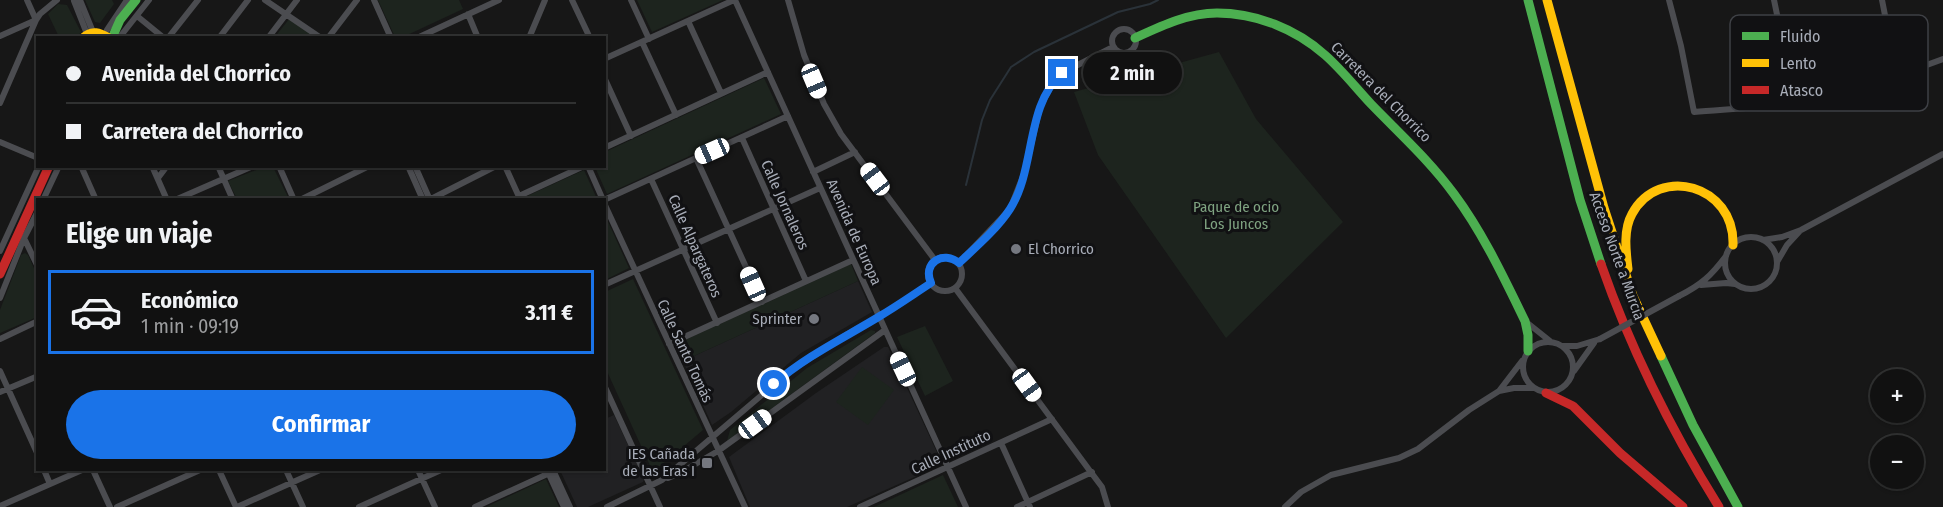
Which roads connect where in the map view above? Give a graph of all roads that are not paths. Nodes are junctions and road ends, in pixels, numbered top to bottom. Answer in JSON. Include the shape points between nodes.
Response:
{"nodes":[{"id":1,"x":27,"y":0,"type":"edge"},
{"id":2,"x":57,"y":0,"type":"edge"},
{"id":3,"x":74,"y":0,"type":"edge"},
{"id":4,"x":127,"y":0,"type":"edge"},
{"id":5,"x":135,"y":0,"type":"edge"},
{"id":6,"x":149,"y":0,"type":"edge"},
{"id":7,"x":198,"y":0,"type":"edge"},
{"id":8,"x":248,"y":0,"type":"edge"},
{"id":9,"x":265,"y":0,"type":"edge"},
{"id":10,"x":297,"y":0,"type":"edge"},
{"id":11,"x":357,"y":0,"type":"edge"},
{"id":12,"x":374,"y":0,"type":"edge"},
{"id":13,"x":499,"y":0,"type":"edge"},
{"id":14,"x":545,"y":0,"type":"edge"},
{"id":15,"x":572,"y":0,"type":"edge"},
{"id":16,"x":631,"y":0,"type":"edge"},
{"id":17,"x":734,"y":0,"type":"edge"},
{"id":18,"x":788,"y":0,"type":"edge"},
{"id":19,"x":1527,"y":0,"type":"edge"},
{"id":20,"x":1547,"y":0,"type":"edge"},
{"id":21,"x":1669,"y":0,"type":"edge"},
{"id":22,"x":1774,"y":0,"type":"edge"},
{"id":23,"x":1882,"y":0,"type":"edge"},
{"id":24,"x":468,"y":14,"type":"junction"},
{"id":25,"x":285,"y":15,"type":"junction"},
{"id":26,"x":1777,"y":15,"type":"edge"},
{"id":27,"x":1885,"y":15,"type":"edge"},
{"id":28,"x":137,"y":16,"type":"junction"},
{"id":29,"x":36,"y":20,"type":"junction"},
{"id":30,"x":688,"y":21,"type":"junction"},
{"id":31,"x":99,"y":34,"type":"edge"},
{"id":32,"x":0,"y":36,"type":"edge"},
{"id":33,"x":121,"y":36,"type":"edge"},
{"id":34,"x":163,"y":36,"type":"edge"},
{"id":35,"x":168,"y":36,"type":"edge"},
{"id":36,"x":221,"y":36,"type":"edge"},
{"id":37,"x":269,"y":36,"type":"edge"},
{"id":38,"x":318,"y":36,"type":"edge"},
{"id":39,"x":330,"y":36,"type":"edge"},
{"id":40,"x":390,"y":36,"type":"edge"},
{"id":41,"x":421,"y":36,"type":"edge"},
{"id":42,"x":477,"y":36,"type":"edge"},
{"id":43,"x":530,"y":36,"type":"edge"},
{"id":44,"x":589,"y":36,"type":"edge"},
{"id":45,"x":1135,"y":38,"type":"junction"},
{"id":46,"x":649,"y":39,"type":"junction"},
{"id":47,"x":642,"y":42,"type":"junction"},
{"id":48,"x":1113,"y":47,"type":"junction"},
{"id":49,"x":606,"y":58,"type":"edge"},
{"id":50,"x":1943,"y":58,"type":"edge"},
{"id":51,"x":1928,"y":64,"type":"edge"},
{"id":52,"x":768,"y":72,"type":"junction"},
{"id":53,"x":606,"y":81,"type":"edge"},
{"id":54,"x":721,"y":93,"type":"junction"},
{"id":55,"x":0,"y":103,"type":"edge"},
{"id":56,"x":1730,"y":109,"type":"edge"},
{"id":57,"x":676,"y":115,"type":"junction"},
{"id":58,"x":788,"y":117,"type":"junction"},
{"id":59,"x":631,"y":136,"type":"junction"},
{"id":60,"x":742,"y":138,"type":"junction"},
{"id":61,"x":0,"y":142,"type":"edge"},
{"id":62,"x":606,"y":147,"type":"edge"},
{"id":63,"x":855,"y":152,"type":"junction"},
{"id":64,"x":1943,"y":153,"type":"edge"},
{"id":65,"x":36,"y":157,"type":"edge"},
{"id":66,"x":696,"y":158,"type":"junction"},
{"id":67,"x":38,"y":168,"type":"edge"},
{"id":68,"x":48,"y":168,"type":"edge"},
{"id":69,"x":58,"y":168,"type":"edge"},
{"id":70,"x":84,"y":168,"type":"edge"},
{"id":71,"x":153,"y":168,"type":"edge"},
{"id":72,"x":166,"y":168,"type":"edge"},
{"id":73,"x":219,"y":168,"type":"edge"},
{"id":74,"x":248,"y":168,"type":"edge"},
{"id":75,"x":280,"y":168,"type":"edge"},
{"id":76,"x":365,"y":168,"type":"edge"},
{"id":77,"x":409,"y":168,"type":"edge"},
{"id":78,"x":416,"y":168,"type":"edge"},
{"id":79,"x":492,"y":168,"type":"edge"},
{"id":80,"x":506,"y":168,"type":"edge"},
{"id":81,"x":582,"y":168,"type":"edge"},
{"id":82,"x":587,"y":168,"type":"edge"},
{"id":83,"x":813,"y":172,"type":"junction"},
{"id":84,"x":158,"y":178,"type":"junction"},
{"id":85,"x":651,"y":178,"type":"junction"},
{"id":86,"x":223,"y":179,"type":"junction"},
{"id":87,"x":820,"y":188,"type":"junction"},
{"id":88,"x":44,"y":198,"type":"edge"},
{"id":89,"x":95,"y":198,"type":"edge"},
{"id":90,"x":166,"y":198,"type":"edge"},
{"id":91,"x":180,"y":198,"type":"edge"},
{"id":92,"x":232,"y":198,"type":"edge"},
{"id":93,"x":293,"y":198,"type":"edge"},
{"id":94,"x":304,"y":198,"type":"edge"},
{"id":95,"x":422,"y":198,"type":"edge"},
{"id":96,"x":430,"y":198,"type":"edge"},
{"id":97,"x":432,"y":198,"type":"edge"},
{"id":98,"x":520,"y":198,"type":"edge"},
{"id":99,"x":602,"y":198,"type":"edge"},
{"id":100,"x":606,"y":200,"type":"edge"},
{"id":101,"x":606,"y":206,"type":"edge"},
{"id":102,"x":773,"y":208,"type":"junction"},
{"id":103,"x":36,"y":215,"type":"edge"},
{"id":104,"x":729,"y":229,"type":"junction"},
{"id":105,"x":1801,"y":230,"type":"junction"},
{"id":106,"x":24,"y":238,"type":"junction"},
{"id":107,"x":1763,"y":240,"type":"junction"},
{"id":108,"x":1733,"y":245,"type":"junction"},
{"id":109,"x":683,"y":249,"type":"junction"},
{"id":110,"x":0,"y":251,"type":"edge"},
{"id":111,"x":1726,"y":256,"type":"junction"},
{"id":112,"x":853,"y":260,"type":"junction"},
{"id":113,"x":935,"y":260,"type":"junction"},
{"id":114,"x":1777,"y":262,"type":"junction"},
{"id":115,"x":959,"y":263,"type":"junction"},
{"id":116,"x":36,"y":265,"type":"edge"},
{"id":117,"x":635,"y":271,"type":"junction"},
{"id":118,"x":0,"y":274,"type":"edge"},
{"id":119,"x":806,"y":281,"type":"junction"},
{"id":120,"x":931,"y":283,"type":"junction"},
{"id":121,"x":606,"y":284,"type":"edge"},
{"id":122,"x":1700,"y":285,"type":"junction"},
{"id":123,"x":1737,"y":285,"type":"junction"},
{"id":124,"x":955,"y":288,"type":"junction"},
{"id":125,"x":1633,"y":296,"type":"junction"},
{"id":126,"x":0,"y":298,"type":"edge"},
{"id":127,"x":762,"y":302,"type":"junction"},
{"id":128,"x":879,"y":317,"type":"junction"},
{"id":129,"x":1525,"y":321,"type":"junction"},
{"id":130,"x":36,"y":322,"type":"edge"},
{"id":131,"x":717,"y":322,"type":"junction"},
{"id":132,"x":885,"y":330,"type":"junction"},
{"id":133,"x":0,"y":337,"type":"edge"},
{"id":134,"x":1598,"y":341,"type":"junction"},
{"id":135,"x":1550,"y":342,"type":"junction"},
{"id":136,"x":669,"y":345,"type":"junction"},
{"id":137,"x":1562,"y":345,"type":"junction"},
{"id":138,"x":1526,"y":355,"type":"junction"},
{"id":139,"x":0,"y":372,"type":"edge"},
{"id":140,"x":1572,"y":374,"type":"junction"},
{"id":141,"x":36,"y":377,"type":"edge"},
{"id":142,"x":1533,"y":388,"type":"junction"},
{"id":143,"x":8,"y":389,"type":"junction"},
{"id":144,"x":606,"y":390,"type":"edge"},
{"id":145,"x":1499,"y":392,"type":"junction"},
{"id":146,"x":0,"y":393,"type":"edge"},
{"id":147,"x":1546,"y":393,"type":"junction"},
{"id":148,"x":1052,"y":419,"type":"junction"},
{"id":149,"x":36,"y":432,"type":"edge"},
{"id":150,"x":29,"y":435,"type":"junction"},
{"id":151,"x":711,"y":438,"type":"junction"},
{"id":152,"x":1001,"y":443,"type":"junction"},
{"id":153,"x":36,"y":451,"type":"edge"},
{"id":154,"x":718,"y":451,"type":"junction"},
{"id":155,"x":948,"y":467,"type":"junction"},
{"id":156,"x":44,"y":471,"type":"edge"},
{"id":157,"x":80,"y":471,"type":"edge"},
{"id":158,"x":93,"y":471,"type":"edge"},
{"id":159,"x":198,"y":471,"type":"edge"},
{"id":160,"x":219,"y":471,"type":"edge"},
{"id":161,"x":286,"y":471,"type":"edge"},
{"id":162,"x":318,"y":471,"type":"edge"},
{"id":163,"x":418,"y":471,"type":"edge"},
{"id":164,"x":439,"y":471,"type":"edge"},
{"id":165,"x":551,"y":471,"type":"edge"},
{"id":166,"x":1092,"y":472,"type":"junction"},
{"id":167,"x":422,"y":478,"type":"junction"},
{"id":168,"x":662,"y":480,"type":"junction"},
{"id":169,"x":292,"y":482,"type":"junction"},
{"id":170,"x":50,"y":484,"type":"junction"},
{"id":171,"x":650,"y":486,"type":"junction"},
{"id":172,"x":1029,"y":505,"type":"edge"},
{"id":173,"x":0,"y":506,"type":"edge"},
{"id":174,"x":110,"y":507,"type":"edge"},
{"id":175,"x":117,"y":507,"type":"edge"},
{"id":176,"x":236,"y":507,"type":"edge"},
{"id":177,"x":303,"y":507,"type":"edge"},
{"id":178,"x":359,"y":507,"type":"edge"},
{"id":179,"x":435,"y":507,"type":"edge"},
{"id":180,"x":474,"y":507,"type":"edge"},
{"id":181,"x":564,"y":507,"type":"edge"},
{"id":182,"x":570,"y":507,"type":"edge"},
{"id":183,"x":607,"y":507,"type":"edge"},
{"id":184,"x":660,"y":507,"type":"edge"},
{"id":185,"x":745,"y":507,"type":"edge"},
{"id":186,"x":861,"y":507,"type":"edge"},
{"id":187,"x":966,"y":507,"type":"edge"},
{"id":188,"x":1017,"y":507,"type":"edge"},
{"id":189,"x":1108,"y":507,"type":"edge"},
{"id":190,"x":1285,"y":507,"type":"edge"},
{"id":191,"x":1683,"y":507,"type":"edge"},
{"id":192,"x":1719,"y":507,"type":"edge"},
{"id":193,"x":1738,"y":507,"type":"edge"}],
"edges":[{"from":1,"to":29,"type":"street"},
{"from":2,"to":29,"type":"street"},
{"from":3,"to":31,"type":"street"},
{"from":4,"to":31,"type":"street"},
{"from":5,"to":31,"type":"main road","via":[[120,20]]},
{"from":6,"to":28,"type":"street"},
{"from":7,"to":35,"type":"street"},
{"from":8,"to":36,"type":"street"},
{"from":9,"to":25,"type":"street"},
{"from":10,"to":25,"type":"street"},
{"from":11,"to":39,"type":"street"},
{"from":12,"to":40,"type":"street"},
{"from":13,"to":24,"type":"street"},
{"from":14,"to":43,"type":"street"},
{"from":15,"to":44,"type":"street"},
{"from":16,"to":46,"type":"street"},
{"from":17,"to":30,"type":"street"},
{"from":17,"to":52,"type":"street","name":"Avenida de Europa"},
{"from":18,"to":63,"type":"street","via":[[824,104]]},
{"from":19,"to":192,"type":"main road","name":"Acceso Norte a Murcia","via":[[1593,244],[1611,292],[1665,411]]},
{"from":20,"to":125,"type":"main road","name":"Acceso Norte a Murcia","via":[[1604,208]]},
{"from":21,"to":56,"type":"street","via":[[1694,112]]},
{"from":22,"to":26,"type":"street"},
{"from":23,"to":27,"type":"street"},
{"from":24,"to":41,"type":"street"},
{"from":24,"to":42,"type":"street"},
{"from":25,"to":37,"type":"street"},
{"from":25,"to":38,"type":"street"},
{"from":28,"to":33,"type":"street"},
{"from":28,"to":34,"type":"street"},
{"from":29,"to":32,"type":"street"},
{"from":29,"to":55,"type":"street"},
{"from":30,"to":46,"type":"street"},
{"from":30,"to":54,"type":"street"},
{"from":45,"to":48,"type":"street","via":[[1134,47],[1128,52],[1118,52]]},
{"from":45,"to":48,"type":"street","via":[[1129,31],[1120,30],[1113,37]]},
{"from":45,"to":129,"type":"main road","name":"Carretera del Chorrico","via":[[1180,19],[1215,13],[1261,20],[1308,42],[1451,189]]},
{"from":46,"to":47,"type":"street"},
{"from":47,"to":49,"type":"street"},
{"from":47,"to":57,"type":"street"},
{"from":48,"to":115,"type":"street","via":[[1054,81],[1040,107],[1025,171],[1010,209]]},
{"from":50,"to":51,"type":"street"},
{"from":52,"to":54,"type":"street"},
{"from":52,"to":58,"type":"street","name":"Avenida de Europa"},
{"from":53,"to":59,"type":"street"},
{"from":54,"to":57,"type":"street"},
{"from":57,"to":59,"type":"street"},
{"from":58,"to":60,"type":"street"},
{"from":58,"to":83,"type":"street","name":"Avenida de Europa"},
{"from":59,"to":62,"type":"street"},
{"from":60,"to":66,"type":"street"},
{"from":60,"to":102,"type":"street","name":"Calle Jornaleros"},
{"from":61,"to":65,"type":"street"},
{"from":63,"to":83,"type":"street"},
{"from":63,"to":113,"type":"street"},
{"from":64,"to":105,"type":"street"},
{"from":66,"to":85,"type":"street"},
{"from":66,"to":104,"type":"street"},
{"from":67,"to":110,"type":"street"},
{"from":68,"to":118,"type":"main road"},
{"from":69,"to":88,"type":"street"},
{"from":70,"to":89,"type":"street"},
{"from":71,"to":84,"type":"street"},
{"from":72,"to":84,"type":"street"},
{"from":73,"to":86,"type":"street"},
{"from":74,"to":86,"type":"street"},
{"from":75,"to":93,"type":"street"},
{"from":76,"to":94,"type":"street"},
{"from":77,"to":95,"type":"street"},
{"from":78,"to":96,"type":"street"},
{"from":79,"to":97,"type":"street"},
{"from":80,"to":98,"type":"street"},
{"from":81,"to":98,"type":"street"},
{"from":82,"to":99,"type":"street","name":"Calle Santo Tomás"},
{"from":83,"to":87,"type":"street","name":"Avenida de Europa"},
{"from":84,"to":90,"type":"street"},
{"from":85,"to":100,"type":"street"},
{"from":85,"to":109,"type":"street","name":"Calle Alpargateros"},
{"from":86,"to":91,"type":"street"},
{"from":86,"to":92,"type":"street"},
{"from":87,"to":102,"type":"street"},
{"from":87,"to":112,"type":"street","name":"Avenida de Europa"},
{"from":101,"to":117,"type":"street","name":"Calle Santo Tomás"},
{"from":102,"to":104,"type":"street"},
{"from":102,"to":119,"type":"street","name":"Calle Jornaleros"},
{"from":103,"to":106,"type":"street"},
{"from":104,"to":109,"type":"street"},
{"from":104,"to":127,"type":"street"},
{"from":105,"to":107,"type":"street"},
{"from":105,"to":114,"type":"street"},
{"from":106,"to":116,"type":"street"},
{"from":106,"to":126,"type":"street"},
{"from":107,"to":108,"type":"street","via":[[1747,238]]},
{"from":107,"to":114,"type":"street","via":[[1773,249]]},
{"from":108,"to":111,"type":"street"},
{"from":108,"to":125,"type":"main road","via":[[1732,226],[1716,200],[1689,186],[1657,190],[1635,209],[1627,230]]},
{"from":109,"to":117,"type":"street"},
{"from":109,"to":131,"type":"street","name":"Calle Alpargateros"},
{"from":111,"to":122,"type":"street"},
{"from":111,"to":123,"type":"street","via":[[1727,272]]},
{"from":112,"to":119,"type":"street"},
{"from":112,"to":128,"type":"street","name":"Avenida de Europa"},
{"from":113,"to":115,"type":"street","via":[[945,257]]},
{"from":113,"to":120,"type":"street","via":[[929,268]]},
{"from":114,"to":123,"type":"street","via":[[1767,284],[1752,289]]},
{"from":115,"to":124,"type":"street","via":[[963,273]]},
{"from":117,"to":121,"type":"street"},
{"from":117,"to":136,"type":"street","name":"Calle Santo Tomás"},
{"from":119,"to":127,"type":"street"},
{"from":120,"to":124,"type":"street","via":[[945,291]]},
{"from":120,"to":128,"type":"street"},
{"from":122,"to":123,"type":"street"},
{"from":122,"to":134,"type":"street","bridge":true},
{"from":124,"to":148,"type":"street"},
{"from":125,"to":193,"type":"main road","name":"Acceso Norte a Murcia","via":[[1692,425]]},
{"from":127,"to":131,"type":"street"},
{"from":128,"to":132,"type":"street","name":"Avenida de Europa"},
{"from":128,"to":151,"type":"street","via":[[790,371]]},
{"from":129,"to":135,"type":"street","name":"Carretera del Chorrico"},
{"from":129,"to":138,"type":"main road","name":"Carretera del Chorrico"},
{"from":130,"to":133,"type":"street"},
{"from":131,"to":136,"type":"street"},
{"from":132,"to":154,"type":"street"},
{"from":132,"to":155,"type":"street","name":"Avenida de Europa"},
{"from":134,"to":137,"type":"street"},
{"from":134,"to":140,"type":"street"},
{"from":135,"to":137,"type":"street"},
{"from":135,"to":138,"type":"street","via":[[1534,345]]},
{"from":136,"to":151,"type":"street","name":"Calle Santo Tomás"},
{"from":137,"to":140,"type":"street","via":[[1572,358]]},
{"from":138,"to":142,"type":"street","via":[[1523,375]]},
{"from":138,"to":145,"type":"street"},
{"from":139,"to":143,"type":"street"},
{"from":140,"to":147,"type":"street","via":[[1563,388]]},
{"from":141,"to":143,"type":"street"},
{"from":142,"to":145,"type":"street"},
{"from":142,"to":147,"type":"street"},
{"from":143,"to":146,"type":"street"},
{"from":143,"to":150,"type":"street"},
{"from":144,"to":171,"type":"street"},
{"from":145,"to":190,"type":"street","via":[[1418,449],[1399,458],[1331,475],[1301,492]]},
{"from":147,"to":191,"type":"main road","via":[[1573,406]]},
{"from":148,"to":152,"type":"street","name":"Calle Instituto"},
{"from":148,"to":166,"type":"street"},
{"from":149,"to":150,"type":"street"},
{"from":150,"to":153,"type":"street"},
{"from":151,"to":154,"type":"street","name":"Calle Santo Tomás"},
{"from":151,"to":168,"type":"street"},
{"from":152,"to":155,"type":"street","name":"Calle Instituto"},
{"from":152,"to":172,"type":"street"},
{"from":154,"to":168,"type":"street"},
{"from":154,"to":185,"type":"street","name":"Calle Santo Tomás"},
{"from":155,"to":186,"type":"street","name":"Calle Instituto"},
{"from":155,"to":187,"type":"street","name":"Avenida de Europa"},
{"from":156,"to":170,"type":"street"},
{"from":157,"to":170,"type":"street"},
{"from":158,"to":174,"type":"street"},
{"from":159,"to":175,"type":"street"},
{"from":160,"to":176,"type":"street"},
{"from":161,"to":169,"type":"street"},
{"from":162,"to":169,"type":"street"},
{"from":163,"to":167,"type":"street"},
{"from":164,"to":167,"type":"street"},
{"from":165,"to":180,"type":"street"},
{"from":165,"to":181,"type":"street"},
{"from":165,"to":182,"type":"street"},
{"from":166,"to":172,"type":"street"},
{"from":166,"to":189,"type":"street"},
{"from":167,"to":178,"type":"street"},
{"from":167,"to":179,"type":"street"},
{"from":168,"to":171,"type":"street"},
{"from":169,"to":176,"type":"street"},
{"from":169,"to":177,"type":"street"},
{"from":170,"to":173,"type":"street"},
{"from":171,"to":183,"type":"street"},
{"from":171,"to":184,"type":"street"},
{"from":172,"to":188,"type":"street"}]}
